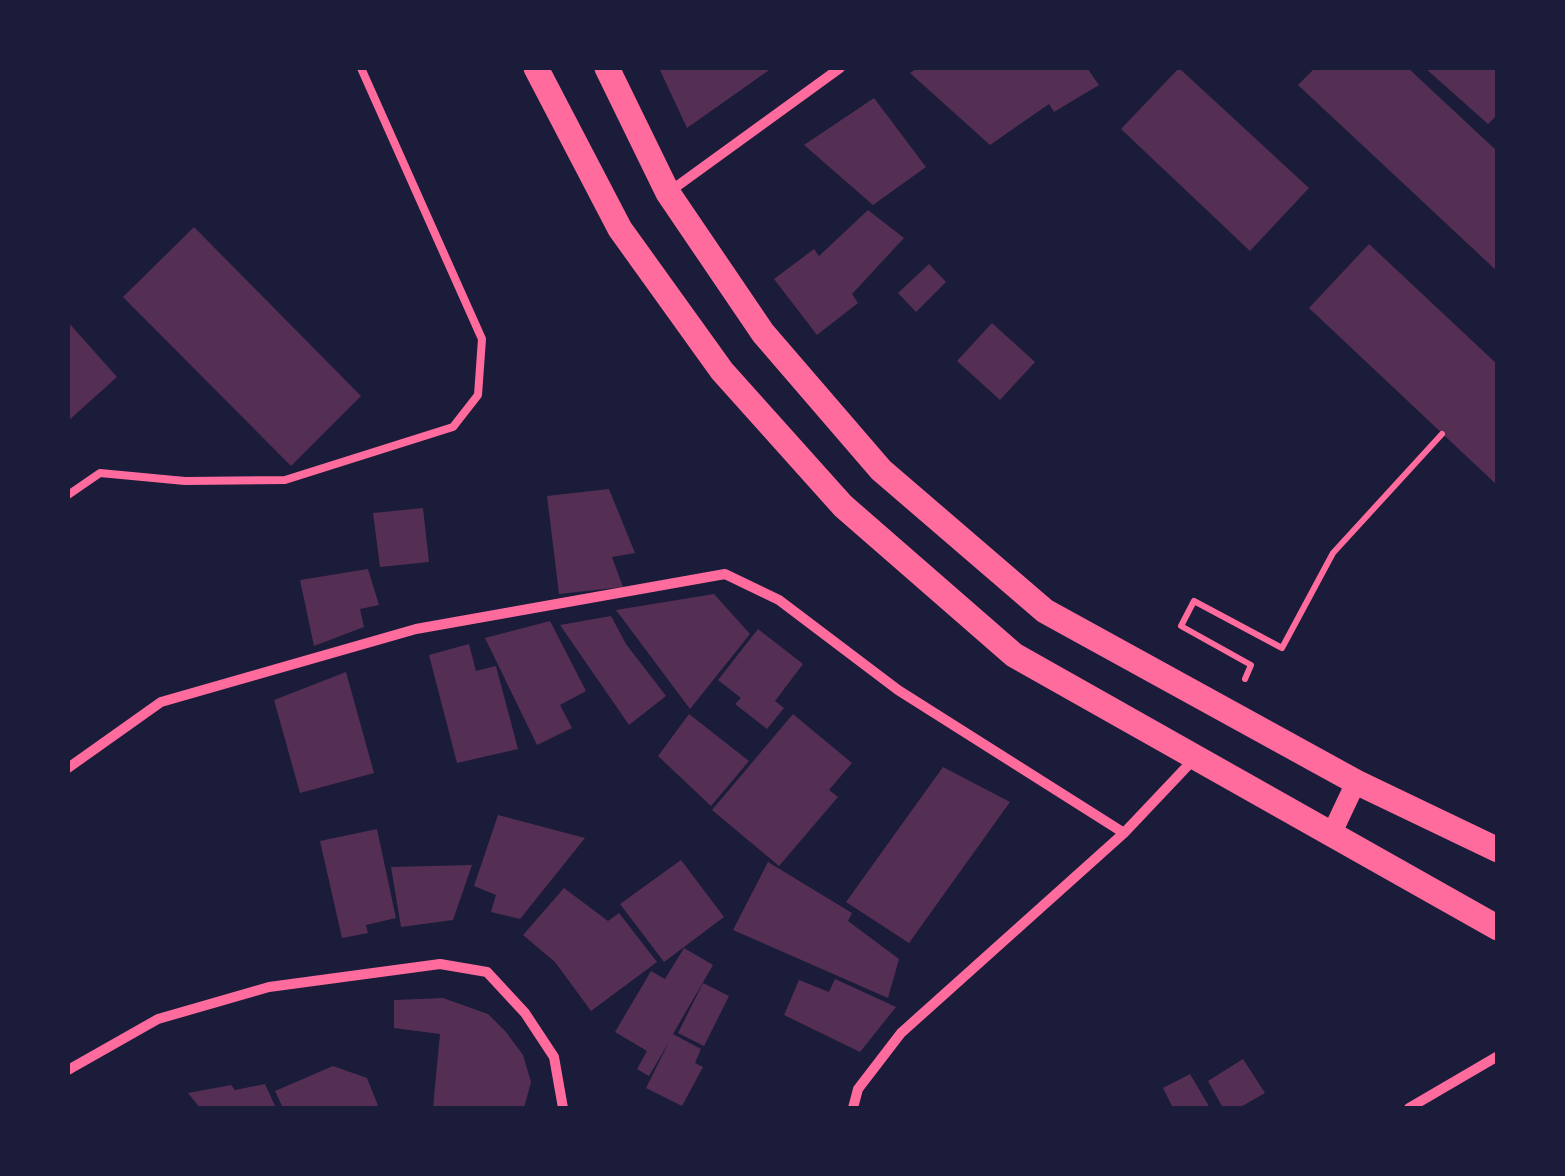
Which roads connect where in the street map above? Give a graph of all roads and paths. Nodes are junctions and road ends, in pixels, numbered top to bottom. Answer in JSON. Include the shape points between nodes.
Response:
{"nodes":[{"id":1,"x":361,"y":68,"type":"edge"},
{"id":2,"x":536,"y":68,"type":"edge"},
{"id":3,"x":608,"y":68,"type":"edge"},
{"id":4,"x":840,"y":68,"type":"edge"},
{"id":5,"x":668,"y":193,"type":"junction"},
{"id":6,"x":1442,"y":434,"type":"dead end"},
{"id":7,"x":68,"y":494,"type":"edge"},
{"id":8,"x":1231,"y":713,"type":"junction"},
{"id":9,"x":1195,"y":758,"type":"junction"},
{"id":10,"x":68,"y":768,"type":"edge"},
{"id":11,"x":1356,"y":782,"type":"junction"},
{"id":12,"x":1124,"y":833,"type":"junction"},
{"id":13,"x":1331,"y":835,"type":"junction"},
{"id":14,"x":1498,"y":850,"type":"edge"},
{"id":15,"x":1498,"y":928,"type":"edge"},
{"id":16,"x":1498,"y":1056,"type":"edge"},
{"id":17,"x":68,"y":1070,"type":"edge"},
{"id":18,"x":563,"y":1108,"type":"edge"},
{"id":19,"x":853,"y":1108,"type":"edge"},
{"id":20,"x":1409,"y":1108,"type":"edge"}],
"edges":[{"from":1,"to":7,"type":"lane","via":[[482,339],[478,395],[453,427],[285,480],[100,473]]},
{"from":2,"to":9,"type":"main road","via":[[620,229],[722,372],[843,506],[1014,655]]},
{"from":3,"to":5,"type":"main road"},
{"from":4,"to":5,"type":"street"},
{"from":5,"to":8,"type":"main road","via":[[763,333],[881,470],[1045,611]]},
{"from":6,"to":8,"type":"path","via":[[1332,553],[1282,648],[1194,601],[1181,626],[1251,665]]},
{"from":8,"to":11,"type":"main road"},
{"from":9,"to":12,"type":"street"},
{"from":9,"to":13,"type":"main road"},
{"from":10,"to":12,"type":"street","via":[[161,702],[416,630],[725,574],[779,600],[898,690]]},
{"from":11,"to":13,"type":"main road"},
{"from":11,"to":14,"type":"main road"},
{"from":12,"to":19,"type":"street","via":[[901,1033],[858,1089]]},
{"from":13,"to":15,"type":"main road"},
{"from":16,"to":20,"type":"street"},
{"from":17,"to":18,"type":"street","via":[[158,1019],[269,986],[440,964],[487,972],[525,1013],[554,1057]]}]}
